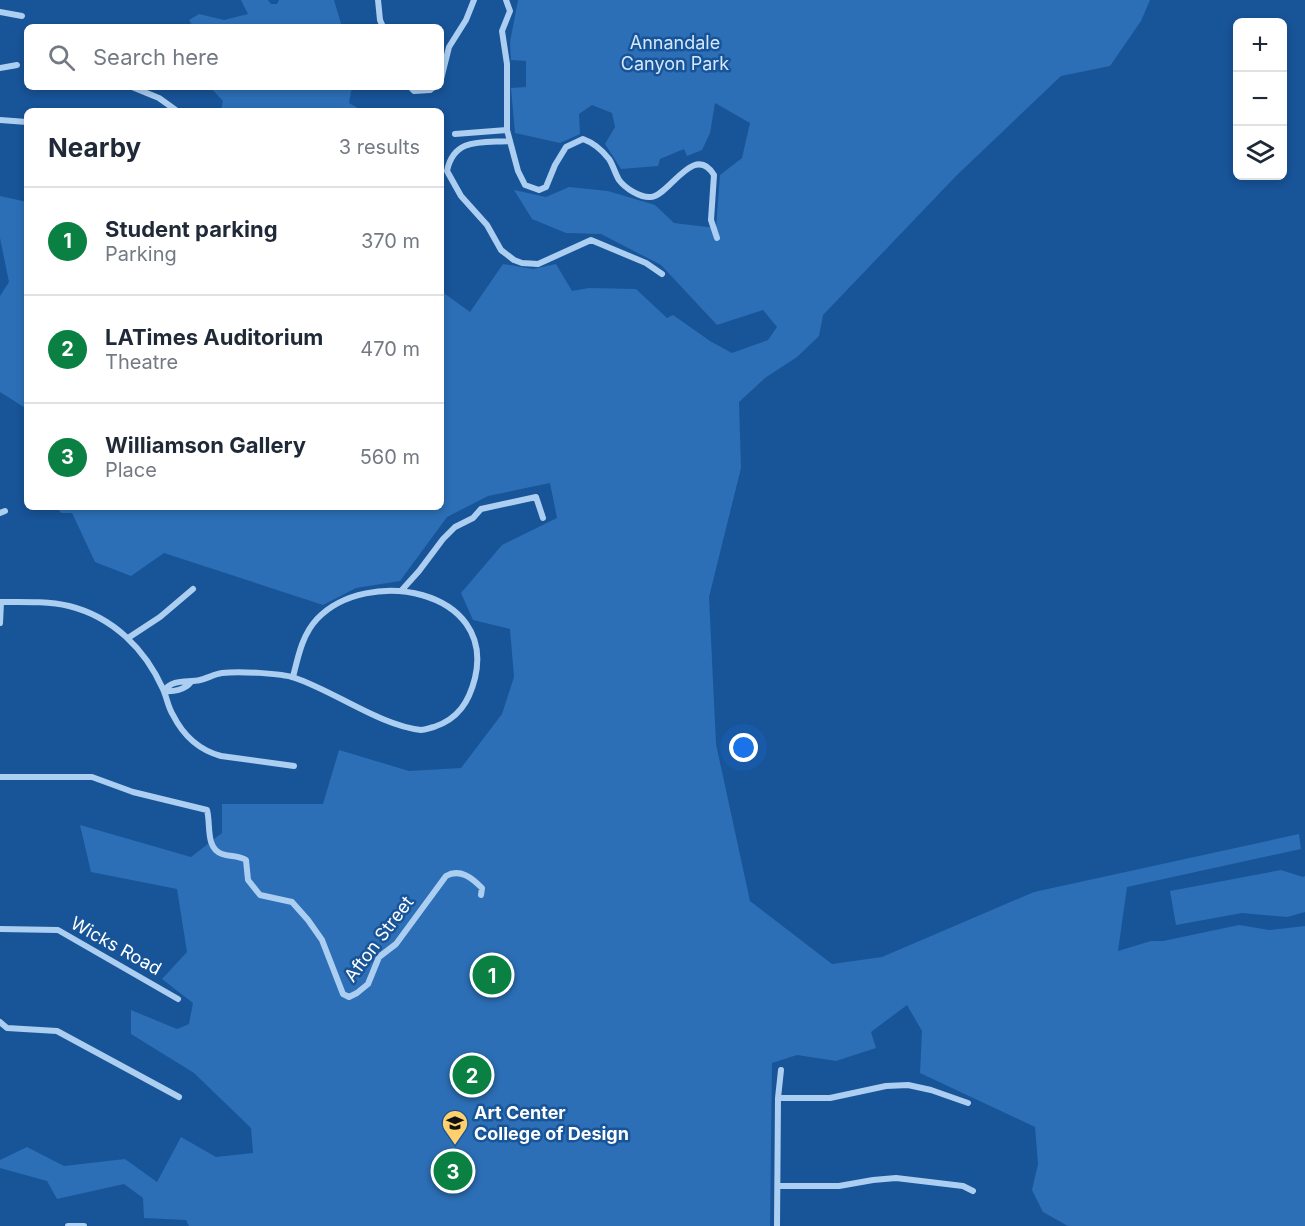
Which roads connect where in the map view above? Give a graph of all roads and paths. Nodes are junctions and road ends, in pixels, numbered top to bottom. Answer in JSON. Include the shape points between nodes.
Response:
{"nodes":[{"id":1,"x":378,"y":0,"type":"edge"},
{"id":2,"x":474,"y":0,"type":"edge"},
{"id":3,"x":506,"y":0,"type":"edge"},
{"id":4,"x":0,"y":12,"type":"edge"},
{"id":5,"x":22,"y":16,"type":"dead end"},
{"id":6,"x":381,"y":24,"type":"edge"},
{"id":7,"x":17,"y":65,"type":"dead end"},
{"id":8,"x":0,"y":68,"type":"edge"},
{"id":9,"x":444,"y":68,"type":"edge"},
{"id":10,"x":139,"y":90,"type":"edge"},
{"id":11,"x":413,"y":90,"type":"edge"},
{"id":12,"x":430,"y":90,"type":"edge"},
{"id":13,"x":173,"y":108,"type":"edge"},
{"id":14,"x":0,"y":120,"type":"edge"},
{"id":15,"x":24,"y":122,"type":"edge"},
{"id":16,"x":507,"y":130,"type":"junction"},
{"id":17,"x":455,"y":134,"type":"dead end"},
{"id":18,"x":510,"y":141,"type":"junction"},
{"id":19,"x":717,"y":238,"type":"dead end"},
{"id":20,"x":662,"y":274,"type":"dead end"},
{"id":21,"x":543,"y":518,"type":"dead end"},
{"id":22,"x":193,"y":590,"type":"dead end"},
{"id":23,"x":401,"y":591,"type":"junction"},
{"id":24,"x":0,"y":602,"type":"edge"},
{"id":25,"x":0,"y":623,"type":"edge"},
{"id":26,"x":128,"y":638,"type":"junction"},
{"id":27,"x":292,"y":677,"type":"junction"},
{"id":28,"x":164,"y":691,"type":"junction"},
{"id":29,"x":294,"y":766,"type":"dead end"},
{"id":30,"x":0,"y":777,"type":"edge"},
{"id":31,"x":481,"y":895,"type":"dead end"},
{"id":32,"x":0,"y":929,"type":"edge"},
{"id":33,"x":178,"y":999,"type":"dead end"},
{"id":34,"x":0,"y":1022,"type":"edge"},
{"id":35,"x":781,"y":1070,"type":"dead end"},
{"id":36,"x":179,"y":1097,"type":"dead end"},
{"id":37,"x":778,"y":1098,"type":"junction"},
{"id":38,"x":968,"y":1103,"type":"dead end"},
{"id":39,"x":779,"y":1186,"type":"junction"},
{"id":40,"x":973,"y":1191,"type":"dead end"},
{"id":41,"x":68,"y":1226,"type":"edge"},
{"id":42,"x":84,"y":1226,"type":"edge"},
{"id":43,"x":777,"y":1226,"type":"edge"}],
"edges":[{"from":1,"to":6,"type":"street"},
{"from":2,"to":9,"type":"street","via":[[449,47]]},
{"from":3,"to":16,"type":"street","via":[[510,11],[502,31],[507,64]]},
{"from":4,"to":5,"type":"street"},
{"from":7,"to":8,"type":"street"},
{"from":10,"to":13,"type":"street"},
{"from":11,"to":12,"type":"street"},
{"from":14,"to":15,"type":"street"},
{"from":16,"to":17,"type":"street"},
{"from":16,"to":18,"type":"street"},
{"from":18,"to":19,"type":"street","via":[[525,185],[539,190],[546,187],[566,147],[584,139],[608,159],[620,182],[645,197],[660,194],[690,167],[704,165],[714,175],[711,220]]},
{"from":18,"to":20,"type":"street","via":[[464,146],[453,153],[447,171],[461,196],[508,257],[538,264],[591,240],[646,263]]},
{"from":21,"to":23,"type":"street","via":[[536,497],[481,509],[443,538]]},
{"from":22,"to":26,"type":"street"},
{"from":23,"to":27,"type":"street","via":[[356,596],[318,618],[301,646]]},
{"from":23,"to":27,"type":"street","via":[[447,604],[465,620],[477,646],[478,662],[469,698],[461,711],[447,722],[424,730],[399,726]]},
{"from":24,"to":25,"type":"street"},
{"from":24,"to":26,"type":"street","via":[[68,606],[109,623]]},
{"from":26,"to":28,"type":"street","via":[[143,654]]},
{"from":27,"to":28,"type":"street","via":[[222,674],[185,680],[168,685]]},
{"from":28,"to":29,"type":"street","via":[[172,714],[202,749],[221,756]]},
{"from":30,"to":31,"type":"street","name":"Afton Street","via":[[92,777],[133,792],[207,810],[211,844],[220,854],[246,860],[248,880],[260,895],[292,902],[322,940],[343,994],[349,997],[368,984],[379,957],[396,944],[446,876],[458,872],[472,878],[482,888]]},
{"from":32,"to":33,"type":"street","name":"Wicks Road","via":[[58,930]]},
{"from":34,"to":36,"type":"street","via":[[8,1028],[57,1031]]},
{"from":35,"to":37,"type":"street"},
{"from":37,"to":38,"type":"street","via":[[830,1098],[908,1085]]},
{"from":37,"to":39,"type":"street"},
{"from":39,"to":40,"type":"street","via":[[839,1186],[896,1178],[963,1186]]},
{"from":39,"to":43,"type":"street"},
{"from":41,"to":42,"type":"street"}]}
